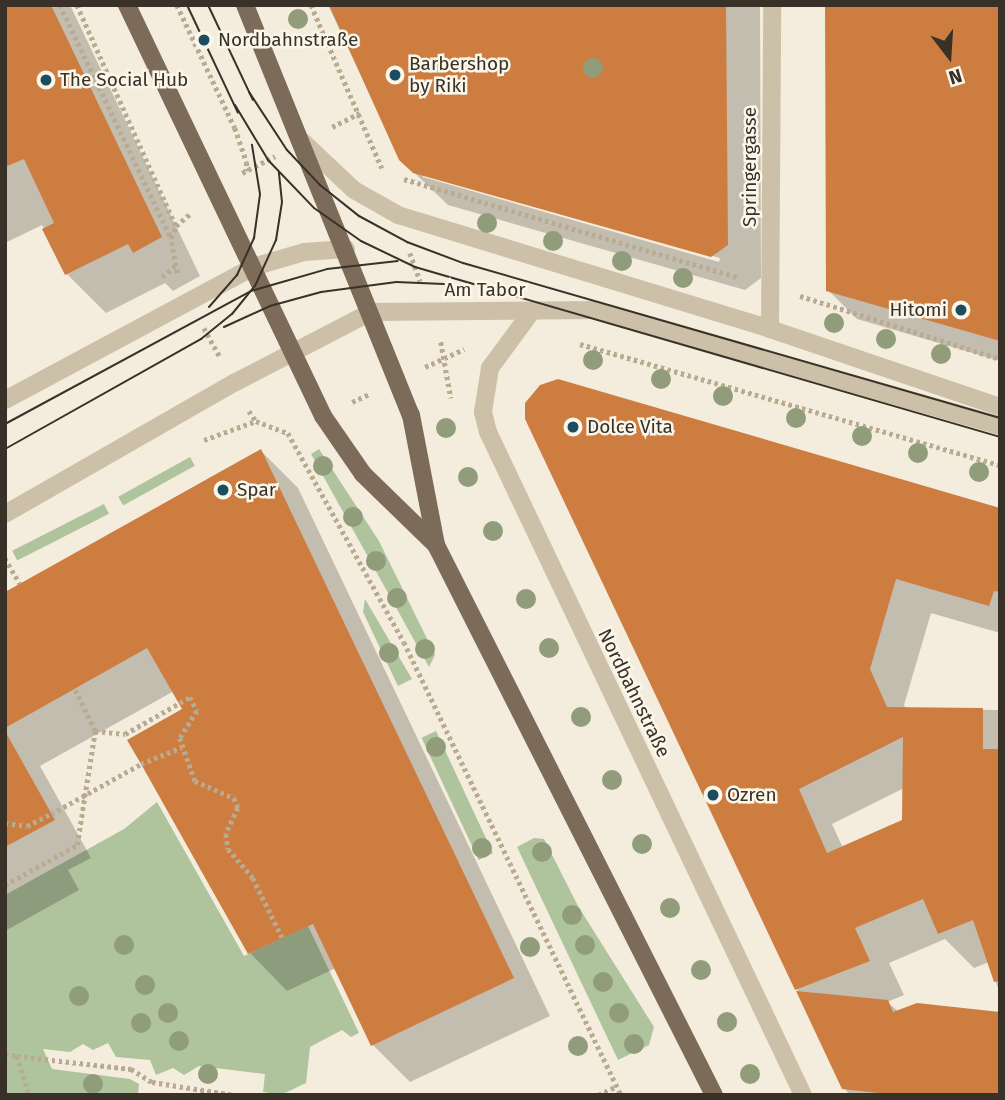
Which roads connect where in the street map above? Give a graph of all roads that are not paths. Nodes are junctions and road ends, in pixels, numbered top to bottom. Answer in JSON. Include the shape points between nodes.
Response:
{"nodes":[{"id":1,"x":127,"y":5,"type":"edge"},
{"id":2,"x":245,"y":5,"type":"edge"},
{"id":3,"x":772,"y":5,"type":"edge"},
{"id":4,"x":303,"y":142,"type":"junction"},
{"id":5,"x":346,"y":249,"type":"junction"},
{"id":6,"x":253,"y":267,"type":"junction"},
{"id":7,"x":532,"y":311,"type":"junction"},
{"id":8,"x":371,"y":312,"type":"junction"},
{"id":9,"x":770,"y":328,"type":"junction"},
{"id":10,"x":291,"y":352,"type":"junction"},
{"id":11,"x":5,"y":400,"type":"edge"},
{"id":12,"x":1000,"y":407,"type":"edge"},
{"id":13,"x":1000,"y":426,"type":"edge"},
{"id":14,"x":5,"y":514,"type":"edge"},
{"id":15,"x":436,"y":545,"type":"junction"},
{"id":16,"x":714,"y":1095,"type":"edge"},
{"id":17,"x":803,"y":1095,"type":"edge"}],
"edges":[{"from":1,"to":6,"type":"main road"},
{"from":2,"to":4,"type":"main road"},
{"from":3,"to":9,"type":"street","name":"Springergasse"},
{"from":4,"to":5,"type":"main road"},
{"from":4,"to":9,"type":"street","name":"Am Tabor","via":[[354,190],[398,215]]},
{"from":5,"to":6,"type":"street","via":[[304,252]]},
{"from":5,"to":8,"type":"main road"},
{"from":6,"to":10,"type":"main road"},
{"from":6,"to":11,"type":"street"},
{"from":7,"to":8,"type":"street","name":"Am Tabor"},
{"from":7,"to":13,"type":"street","name":"Am Tabor","via":[[596,310]]},
{"from":7,"to":17,"type":"street","name":"Nordbahnstraße","via":[[506,341],[484,391],[488,432]]},
{"from":8,"to":10,"type":"street","name":"Am Tabor"},
{"from":8,"to":15,"type":"main road","via":[[411,415]]},
{"from":9,"to":12,"type":"street","name":"Am Tabor"},
{"from":10,"to":14,"type":"street","name":"Am Tabor"},
{"from":10,"to":15,"type":"main road","via":[[323,416],[363,474]]},
{"from":15,"to":16,"type":"main road"}]}
